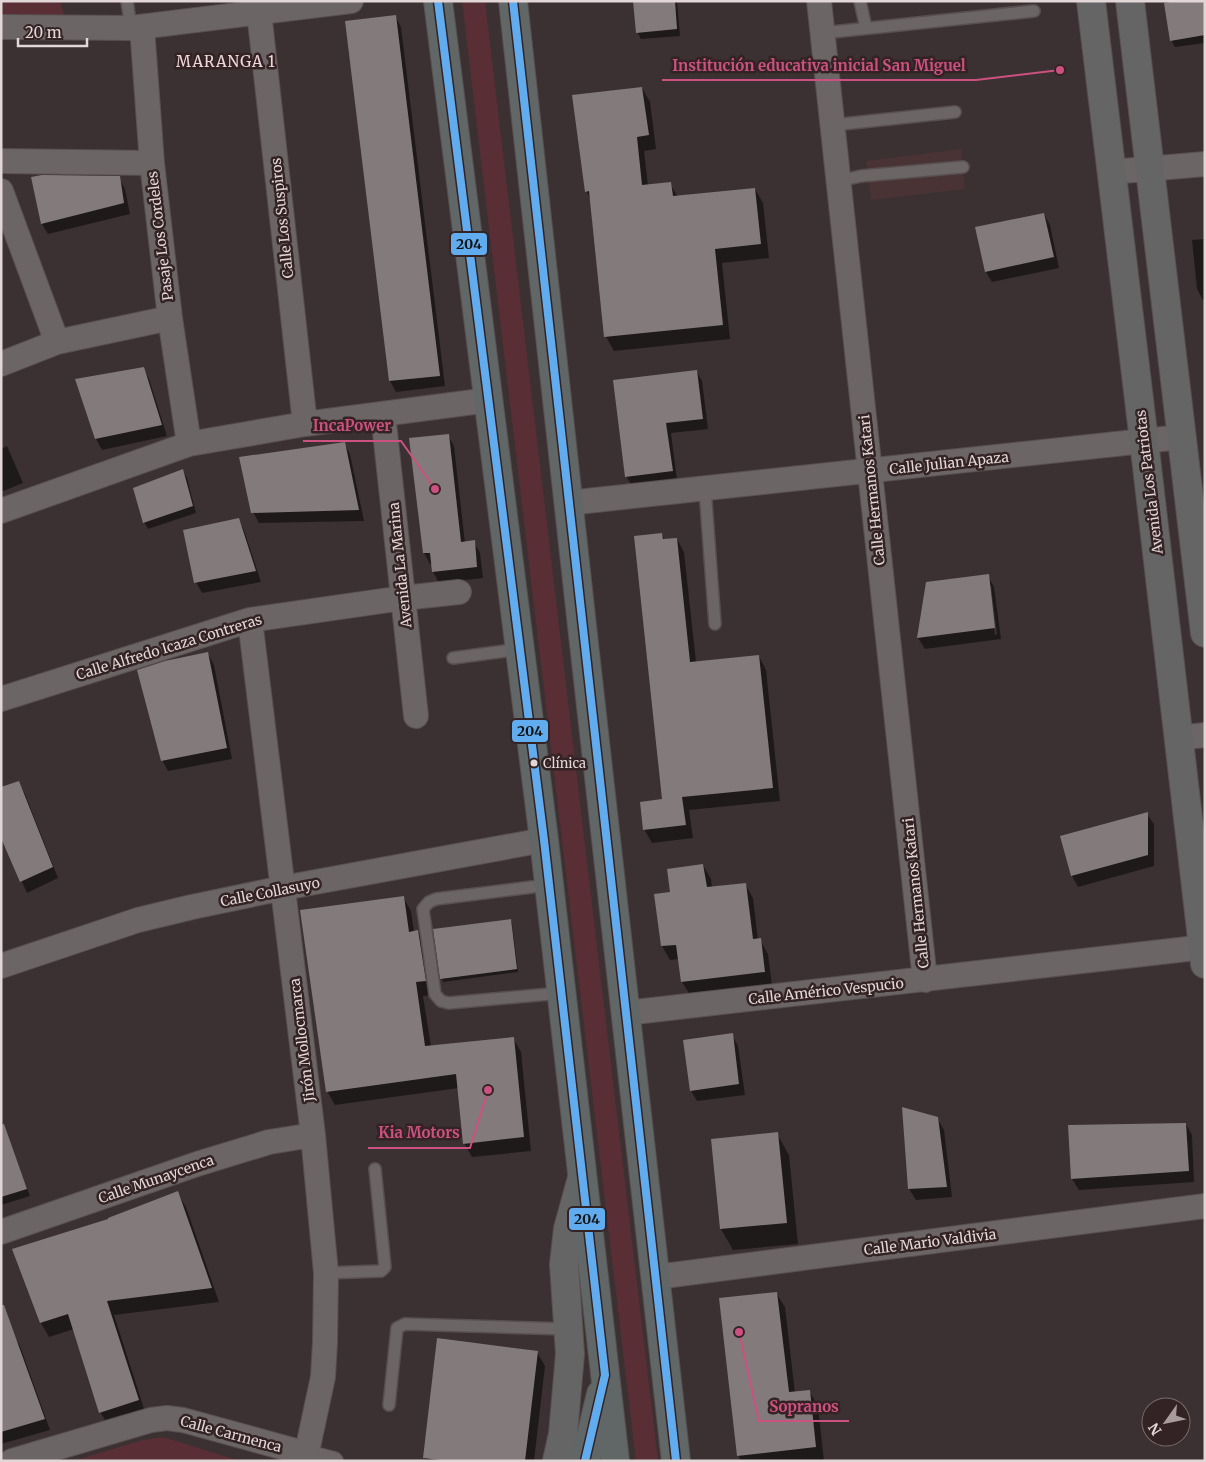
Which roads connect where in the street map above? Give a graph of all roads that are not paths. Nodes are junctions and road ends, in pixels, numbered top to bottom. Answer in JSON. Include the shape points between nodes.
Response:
{"nodes":[{"id":1,"x":127,"y":1,"type":"edge"},
{"id":2,"x":351,"y":1,"type":"edge"},
{"id":3,"x":438,"y":1,"type":"edge"},
{"id":4,"x":512,"y":1,"type":"edge"},
{"id":5,"x":819,"y":1,"type":"edge"},
{"id":6,"x":860,"y":1,"type":"edge"},
{"id":7,"x":1091,"y":1,"type":"edge"},
{"id":8,"x":1130,"y":1,"type":"edge"},
{"id":9,"x":233,"y":8,"type":"edge"},
{"id":10,"x":1034,"y":11,"type":"dead end"},
{"id":11,"x":259,"y":12,"type":"junction"},
{"id":12,"x":1,"y":27,"type":"edge"},
{"id":13,"x":136,"y":27,"type":"junction"},
{"id":14,"x":866,"y":28,"type":"junction"},
{"id":15,"x":822,"y":33,"type":"junction"},
{"id":16,"x":955,"y":112,"type":"dead end"},
{"id":17,"x":833,"y":125,"type":"junction"},
{"id":18,"x":1,"y":161,"type":"edge"},
{"id":19,"x":152,"y":163,"type":"junction"},
{"id":20,"x":1205,"y":164,"type":"edge"},
{"id":21,"x":963,"y":167,"type":"dead end"},
{"id":22,"x":1150,"y":169,"type":"junction"},
{"id":23,"x":1111,"y":172,"type":"junction"},
{"id":24,"x":839,"y":181,"type":"junction"},
{"id":25,"x":1,"y":191,"type":"edge"},
{"id":26,"x":170,"y":318,"type":"junction"},
{"id":27,"x":57,"y":342,"type":"junction"},
{"id":28,"x":1,"y":364,"type":"edge"},
{"id":29,"x":489,"y":400,"type":"junction"},
{"id":30,"x":384,"y":414,"type":"junction"},
{"id":31,"x":305,"y":424,"type":"junction"},
{"id":32,"x":1182,"y":437,"type":"junction"},
{"id":33,"x":1144,"y":441,"type":"junction"},
{"id":34,"x":189,"y":444,"type":"junction"},
{"id":35,"x":870,"y":471,"type":"junction"},
{"id":36,"x":705,"y":489,"type":"junction"},
{"id":37,"x":568,"y":503,"type":"junction"},
{"id":38,"x":1,"y":511,"type":"edge"},
{"id":39,"x":459,"y":592,"type":"dead end"},
{"id":40,"x":403,"y":598,"type":"junction"},
{"id":41,"x":250,"y":620,"type":"junction"},
{"id":42,"x":715,"y":624,"type":"dead end"},
{"id":43,"x":1205,"y":633,"type":"edge"},
{"id":44,"x":520,"y":649,"type":"junction"},
{"id":45,"x":453,"y":658,"type":"dead end"},
{"id":46,"x":1,"y":699,"type":"edge"},
{"id":47,"x":416,"y":716,"type":"dead end"},
{"id":48,"x":1205,"y":735,"type":"edge"},
{"id":49,"x":1178,"y":738,"type":"junction"},
{"id":50,"x":544,"y":840,"type":"junction"},
{"id":51,"x":548,"y":884,"type":"junction"},
{"id":52,"x":283,"y":888,"type":"junction"},
{"id":53,"x":1204,"y":953,"type":"edge"},
{"id":54,"x":1,"y":966,"type":"edge"},
{"id":55,"x":925,"y":980,"type":"junction"},
{"id":56,"x":561,"y":993,"type":"junction"},
{"id":57,"x":626,"y":1013,"type":"junction"},
{"id":58,"x":313,"y":1135,"type":"junction"},
{"id":59,"x":375,"y":1170,"type":"dead end"},
{"id":60,"x":582,"y":1178,"type":"junction"},
{"id":61,"x":1205,"y":1206,"type":"edge"},
{"id":62,"x":1,"y":1232,"type":"edge"},
{"id":63,"x":326,"y":1273,"type":"junction"},
{"id":64,"x":656,"y":1277,"type":"junction"},
{"id":65,"x":568,"y":1329,"type":"junction"},
{"id":66,"x":605,"y":1375,"type":"junction"},
{"id":67,"x":389,"y":1405,"type":"dead end"},
{"id":68,"x":306,"y":1457,"type":"edge"},
{"id":69,"x":12,"y":1461,"type":"edge"},
{"id":70,"x":334,"y":1461,"type":"edge"},
{"id":71,"x":557,"y":1461,"type":"edge"},
{"id":72,"x":585,"y":1461,"type":"edge"},
{"id":73,"x":615,"y":1461,"type":"edge"},
{"id":74,"x":676,"y":1461,"type":"edge"}],
"edges":[{"from":1,"to":13,"type":"lane","name":"Pasaje Los Cordeles"},
{"from":2,"to":11,"type":"street"},
{"from":3,"to":29,"type":"main road"},
{"from":4,"to":37,"type":"main road"},
{"from":5,"to":15,"type":"street","name":"Calle Hermanos Katari"},
{"from":6,"to":14,"type":"lane"},
{"from":7,"to":23,"type":"main road","name":"Avenida Los Patriotas"},
{"from":8,"to":22,"type":"main road"},
{"from":9,"to":11,"type":"street"},
{"from":9,"to":13,"type":"street"},
{"from":10,"to":14,"type":"lane"},
{"from":11,"to":31,"type":"street","name":"Calle Los Suspiros"},
{"from":12,"to":13,"type":"street"},
{"from":13,"to":19,"type":"street","name":"Pasaje Los Cordeles"},
{"from":14,"to":15,"type":"lane"},
{"from":15,"to":17,"type":"street","name":"Calle Hermanos Katari"},
{"from":16,"to":17,"type":"lane"},
{"from":17,"to":24,"type":"street","name":"Calle Hermanos Katari"},
{"from":18,"to":19,"type":"street"},
{"from":19,"to":26,"type":"street","name":"Pasaje Los Cordeles"},
{"from":20,"to":22,"type":"street"},
{"from":21,"to":24,"type":"lane","via":[[861,176]]},
{"from":22,"to":23,"type":"street"},
{"from":22,"to":32,"type":"main road"},
{"from":23,"to":33,"type":"main road","name":"Avenida Los Patriotas"},
{"from":24,"to":35,"type":"street","name":"Calle Hermanos Katari"},
{"from":25,"to":27,"type":"street"},
{"from":26,"to":27,"type":"street"},
{"from":26,"to":34,"type":"street","name":"Pasaje Los Cordeles"},
{"from":27,"to":28,"type":"street"},
{"from":29,"to":30,"type":"street"},
{"from":29,"to":44,"type":"main road"},
{"from":30,"to":31,"type":"street"},
{"from":30,"to":40,"type":"street","name":"Avenida La Marina"},
{"from":31,"to":34,"type":"street"},
{"from":32,"to":33,"type":"street","name":"Calle Julian Apaza"},
{"from":32,"to":43,"type":"main road"},
{"from":33,"to":35,"type":"street","name":"Calle Julian Apaza"},
{"from":33,"to":49,"type":"main road","name":"Avenida Los Patriotas"},
{"from":34,"to":38,"type":"street"},
{"from":35,"to":36,"type":"street","name":"Calle Julian Apaza"},
{"from":35,"to":55,"type":"street","name":"Calle Hermanos Katari"},
{"from":36,"to":37,"type":"street","name":"Calle Julian Apaza"},
{"from":36,"to":42,"type":"lane"},
{"from":37,"to":57,"type":"main road"},
{"from":39,"to":40,"type":"street","name":"Calle Alfredo Icaza Contreras"},
{"from":40,"to":41,"type":"street","name":"Calle Alfredo Icaza Contreras"},
{"from":40,"to":47,"type":"street","name":"Avenida La Marina"},
{"from":41,"to":46,"type":"street","name":"Calle Alfredo Icaza Contreras"},
{"from":41,"to":52,"type":"street","name":"Jirón Mollocmarca"},
{"from":44,"to":45,"type":"lane"},
{"from":44,"to":50,"type":"main road"},
{"from":48,"to":49,"type":"street"},
{"from":49,"to":53,"type":"main road","name":"Avenida Los Patriotas"},
{"from":50,"to":51,"type":"main road"},
{"from":50,"to":52,"type":"street","name":"Calle Collasuyo"},
{"from":51,"to":56,"type":"main road"},
{"from":51,"to":56,"type":"lane","via":[[436,899],[423,909],[435,994],[441,1001],[449,1003]]},
{"from":52,"to":54,"type":"street","name":"Calle Collasuyo","via":[[138,920]]},
{"from":52,"to":58,"type":"street","name":"Jirón Mollocmarca"},
{"from":53,"to":55,"type":"street","name":"Calle Américo Vespucio"},
{"from":55,"to":57,"type":"street","name":"Calle Américo Vespucio"},
{"from":56,"to":60,"type":"main road"},
{"from":57,"to":64,"type":"main road"},
{"from":58,"to":62,"type":"street","name":"Calle Munaycenca","via":[[268,1142],[197,1164]]},
{"from":58,"to":63,"type":"street","name":"Jirón Mollocmarca"},
{"from":59,"to":63,"type":"lane","via":[[385,1267],[381,1271]]},
{"from":60,"to":65,"type":"main road","via":[[568,1229],[564,1264]]},
{"from":60,"to":66,"type":"main road"},
{"from":61,"to":64,"type":"street","name":"Calle Mario Valdivia"},
{"from":63,"to":68,"type":"street","name":"Jirón Mollocmarca","via":[[323,1377]]},
{"from":64,"to":74,"type":"main road"},
{"from":65,"to":67,"type":"lane","via":[[405,1324],[397,1328]]},
{"from":65,"to":71,"type":"main road","via":[[570,1354],[563,1434]]},
{"from":66,"to":72,"type":"main road"},
{"from":66,"to":73,"type":"main road"},
{"from":68,"to":69,"type":"street","name":"Calle Carmenca","via":[[168,1418],[151,1420]]},
{"from":68,"to":70,"type":"street","name":"Calle Carmenca"}]}
